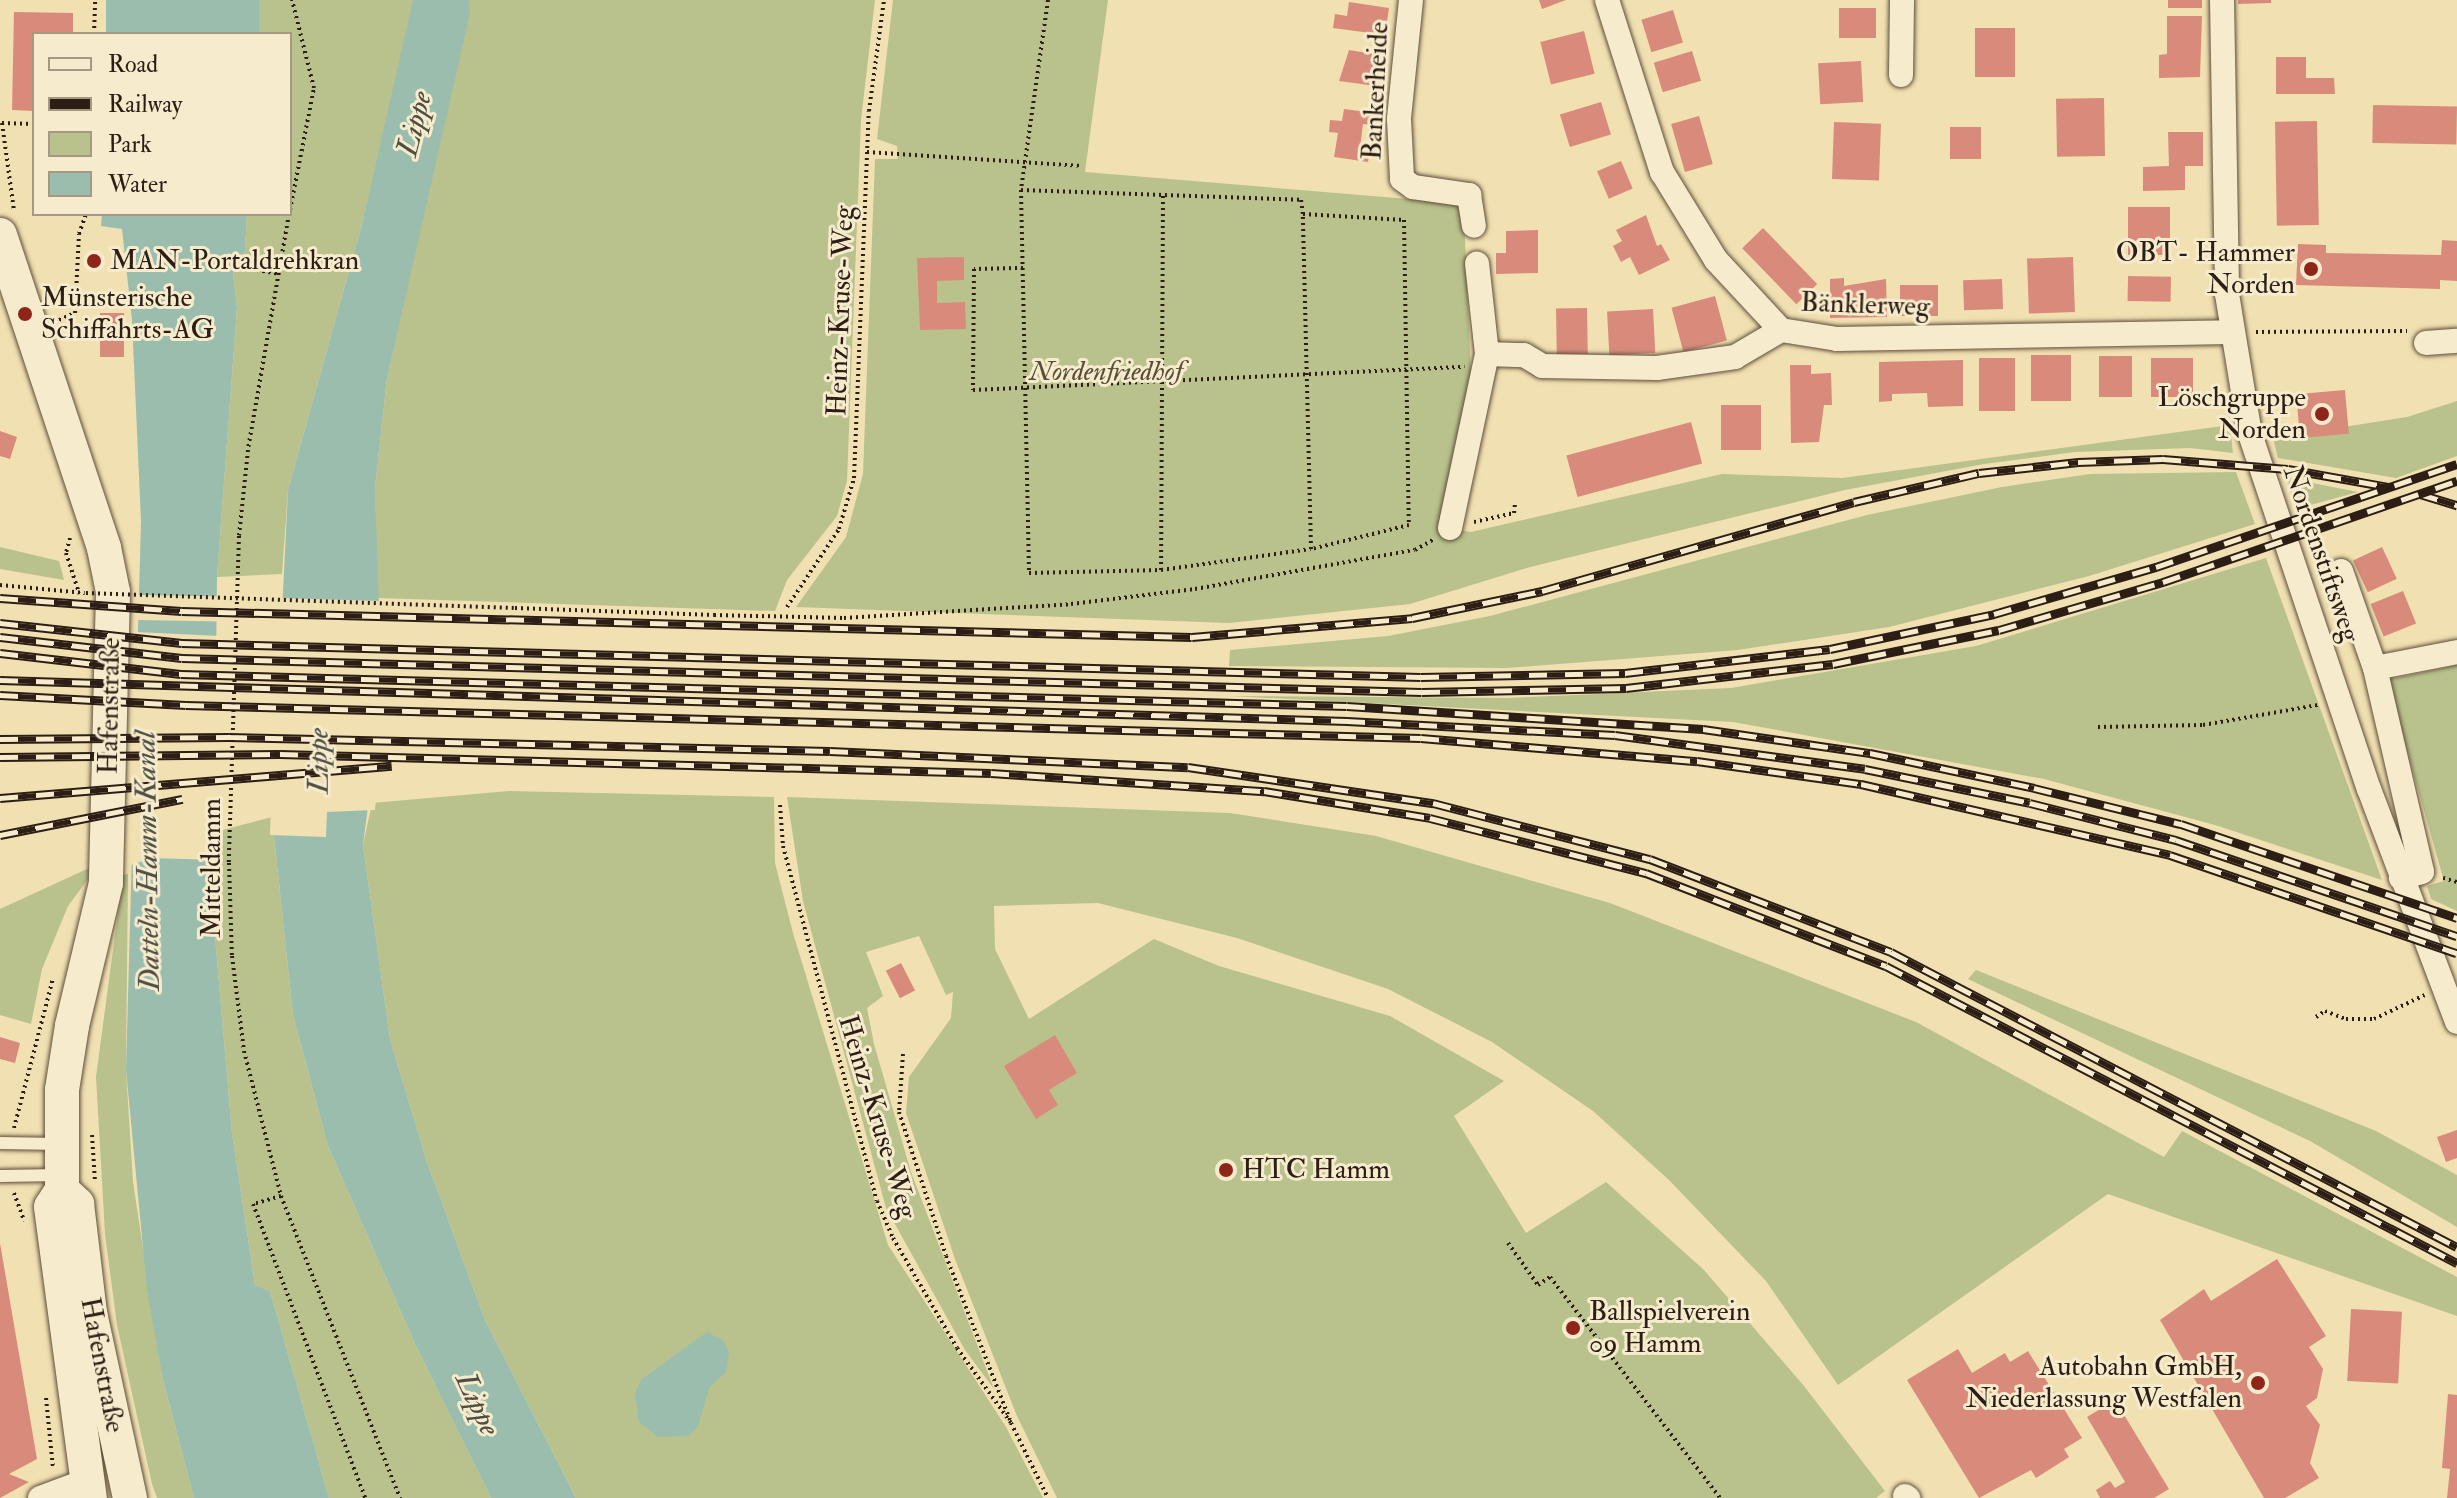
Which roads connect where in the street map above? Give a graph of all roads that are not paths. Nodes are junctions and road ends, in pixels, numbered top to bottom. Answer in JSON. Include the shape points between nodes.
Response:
{"nodes":[{"id":1,"x":1411,"y":0,"type":"edge"},
{"id":2,"x":1607,"y":0,"type":"edge"},
{"id":3,"x":1902,"y":0,"type":"edge"},
{"id":4,"x":2222,"y":0,"type":"edge"},
{"id":5,"x":1901,"y":75,"type":"dead end"},
{"id":6,"x":1474,"y":226,"type":"dead end"},
{"id":7,"x":0,"y":235,"type":"edge"},
{"id":8,"x":1477,"y":264,"type":"dead end"},
{"id":9,"x":1781,"y":330,"type":"junction"},
{"id":10,"x":2231,"y":332,"type":"junction"},
{"id":11,"x":2457,"y":341,"type":"edge"},
{"id":12,"x":2426,"y":343,"type":"road end"},
{"id":13,"x":1487,"y":354,"type":"junction"},
{"id":14,"x":1450,"y":528,"type":"road end"},
{"id":15,"x":2341,"y":571,"type":"dead end"},
{"id":16,"x":2457,"y":652,"type":"edge"},
{"id":17,"x":2375,"y":668,"type":"junction"},
{"id":18,"x":2401,"y":878,"type":"junction"},
{"id":19,"x":2457,"y":1022,"type":"edge"},
{"id":20,"x":0,"y":1143,"type":"edge"},
{"id":21,"x":61,"y":1170,"type":"junction"},
{"id":22,"x":0,"y":1176,"type":"edge"},
{"id":23,"x":88,"y":1489,"type":"edge"},
{"id":24,"x":40,"y":1498,"type":"edge"},
{"id":25,"x":130,"y":1498,"type":"edge"}],
"edges":[{"from":1,"to":6,"type":"street","name":"Bankerheide","via":[[1399,119],[1402,179],[1413,187],[1469,195]]},
{"from":2,"to":9,"type":"street","name":"Bänklerweg","via":[[1662,172],[1716,260]]},
{"from":3,"to":5,"type":"street"},
{"from":4,"to":10,"type":"street","name":"Nordenstiftsweg"},
{"from":7,"to":21,"type":"main road","name":"Hafenstraße","via":[[104,548],[113,592],[106,883],[72,1026]]},
{"from":8,"to":13,"type":"street"},
{"from":9,"to":10,"type":"street","name":"Bänklerweg","via":[[1837,339]]},
{"from":9,"to":13,"type":"street","via":[[1735,357],[1657,368],[1542,366],[1524,355]]},
{"from":10,"to":18,"type":"street","name":"Nordenstiftsweg","via":[[2250,434]]},
{"from":11,"to":12,"type":"street"},
{"from":13,"to":14,"type":"street"},
{"from":15,"to":17,"type":"street","name":"Nordenstiftsweg"},
{"from":16,"to":17,"type":"street"},
{"from":17,"to":18,"type":"street","name":"Nordenstiftsweg","via":[[2422,872]]},
{"from":18,"to":19,"type":"street","name":"Nordenstiftsweg"},
{"from":20,"to":21,"type":"lane"},
{"from":21,"to":22,"type":"lane"},
{"from":21,"to":23,"type":"main road","name":"Hafenstraße","via":[[51,1207]]},
{"from":21,"to":25,"type":"main road","name":"Hafenstraße","via":[[77,1204],[93,1328]]},
{"from":23,"to":24,"type":"street"}]}
